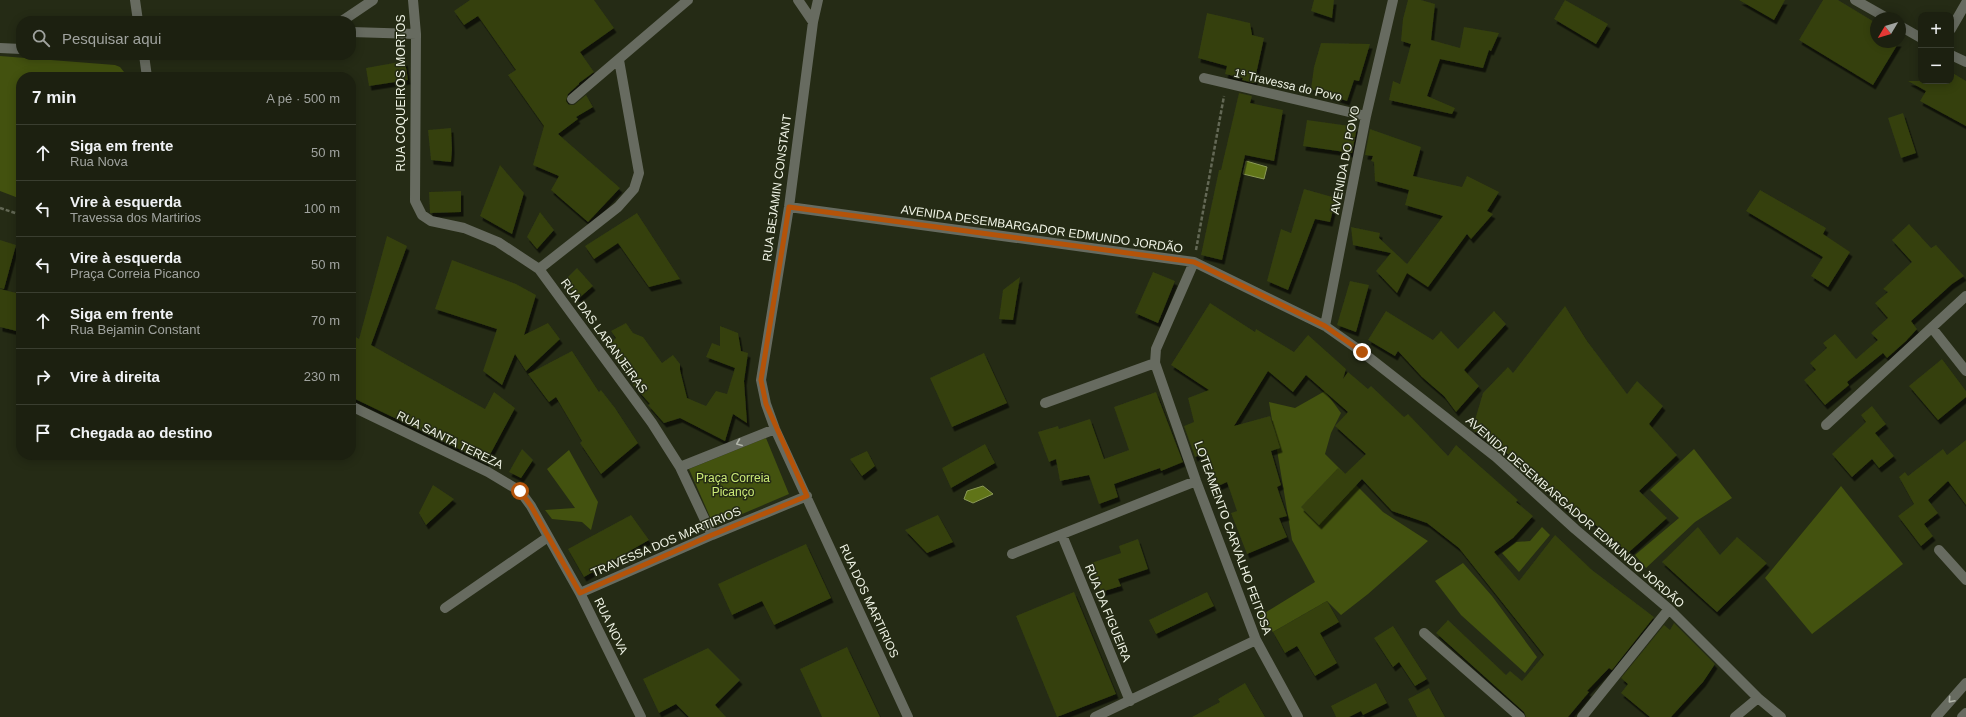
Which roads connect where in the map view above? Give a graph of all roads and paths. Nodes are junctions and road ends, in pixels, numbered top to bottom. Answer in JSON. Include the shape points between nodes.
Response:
{"nodes":[{"id":1,"x":135,"y":0,"type":"edge"},
{"id":2,"x":373,"y":0,"type":"edge"},
{"id":3,"x":413,"y":0,"type":"edge"},
{"id":4,"x":688,"y":0,"type":"edge"},
{"id":5,"x":798,"y":0,"type":"edge"},
{"id":6,"x":818,"y":0,"type":"edge"},
{"id":7,"x":1393,"y":0,"type":"edge"},
{"id":8,"x":1855,"y":0,"type":"edge"},
{"id":9,"x":1966,"y":3,"type":"edge"},
{"id":10,"x":1876,"y":12,"type":"edge"},
{"id":11,"x":137,"y":16,"type":"edge"},
{"id":12,"x":349,"y":16,"type":"edge"},
{"id":13,"x":813,"y":22,"type":"junction"},
{"id":14,"x":1954,"y":24,"type":"edge"},
{"id":15,"x":1906,"y":29,"type":"edge"},
{"id":16,"x":356,"y":32,"type":"edge"},
{"id":17,"x":416,"y":34,"type":"junction"},
{"id":18,"x":1918,"y":36,"type":"edge"},
{"id":19,"x":0,"y":48,"type":"edge"},
{"id":20,"x":16,"y":49,"type":"edge"},
{"id":21,"x":1954,"y":56,"type":"edge"},
{"id":22,"x":145,"y":60,"type":"edge"},
{"id":23,"x":619,"y":60,"type":"junction"},
{"id":24,"x":1966,"y":62,"type":"edge"},
{"id":25,"x":146,"y":72,"type":"edge"},
{"id":26,"x":1204,"y":78,"type":"dead end"},
{"id":27,"x":1227,"y":84,"type":"junction"},
{"id":28,"x":572,"y":99,"type":"dead end"},
{"id":29,"x":1366,"y":116,"type":"junction"},
{"id":30,"x":415,"y":186,"type":"joint"},
{"id":31,"x":789,"y":207,"type":"junction"},
{"id":32,"x":0,"y":208,"type":"edge"},
{"id":33,"x":16,"y":213,"type":"edge"},
{"id":34,"x":1194,"y":262,"type":"junction"},
{"id":35,"x":539,"y":269,"type":"junction"},
{"id":36,"x":1966,"y":296,"type":"edge"},
{"id":37,"x":1325,"y":326,"type":"junction"},
{"id":38,"x":1932,"y":328,"type":"junction"},
{"id":39,"x":1155,"y":363,"type":"junction"},
{"id":40,"x":1966,"y":371,"type":"edge"},
{"id":41,"x":761,"y":380,"type":"joint"},
{"id":42,"x":1045,"y":403,"type":"dead end"},
{"id":43,"x":356,"y":408,"type":"edge"},
{"id":44,"x":1826,"y":425,"type":"dead end"},
{"id":45,"x":775,"y":429,"type":"junction"},
{"id":46,"x":680,"y":467,"type":"junction"},
{"id":47,"x":1196,"y":481,"type":"junction"},
{"id":48,"x":807,"y":496,"type":"junction"},
{"id":49,"x":531,"y":506,"type":"joint"},
{"id":50,"x":712,"y":535,"type":"junction"},
{"id":51,"x":1062,"y":535,"type":"junction"},
{"id":52,"x":548,"y":537,"type":"junction"},
{"id":53,"x":1939,"y":550,"type":"dead end"},
{"id":54,"x":1012,"y":554,"type":"dead end"},
{"id":55,"x":1966,"y":580,"type":"edge"},
{"id":56,"x":580,"y":593,"type":"junction"},
{"id":57,"x":445,"y":608,"type":"dead end"},
{"id":58,"x":1669,"y":609,"type":"junction"},
{"id":59,"x":1424,"y":633,"type":"dead end"},
{"id":60,"x":1256,"y":640,"type":"junction"},
{"id":61,"x":1966,"y":683,"type":"edge"},
{"id":62,"x":1758,"y":698,"type":"junction"},
{"id":63,"x":1130,"y":701,"type":"junction"},
{"id":64,"x":1966,"y":713,"type":"edge"},
{"id":65,"x":641,"y":717,"type":"edge"},
{"id":66,"x":908,"y":717,"type":"edge"},
{"id":67,"x":1095,"y":717,"type":"edge"},
{"id":68,"x":1298,"y":717,"type":"edge"},
{"id":69,"x":1520,"y":717,"type":"edge"},
{"id":70,"x":1582,"y":717,"type":"edge"},
{"id":71,"x":1735,"y":717,"type":"edge"},
{"id":72,"x":1781,"y":717,"type":"edge"},
{"id":73,"x":1936,"y":717,"type":"edge"},
{"id":74,"x":1962,"y":717,"type":"edge"}],
"edges":[{"from":1,"to":11,"type":"street"},
{"from":2,"to":12,"type":"street"},
{"from":3,"to":17,"type":"street","name":"RUA COQUEIROS MORTOS"},
{"from":4,"to":23,"type":"street"},
{"from":5,"to":13,"type":"street"},
{"from":6,"to":13,"type":"street","name":"RUA BEJAMIN CONSTANT"},
{"from":7,"to":29,"type":"street","name":"AVENIDA DO POVO"},
{"from":8,"to":10,"type":"street"},
{"from":9,"to":14,"type":"street"},
{"from":13,"to":31,"type":"street","name":"RUA BEJAMIN CONSTANT"},
{"from":15,"to":18,"type":"street"},
{"from":16,"to":17,"type":"street"},
{"from":17,"to":30,"type":"street","name":"RUA COQUEIROS MORTOS"},
{"from":19,"to":20,"type":"street"},
{"from":21,"to":24,"type":"street"},
{"from":22,"to":25,"type":"street"},
{"from":23,"to":28,"type":"street"},
{"from":23,"to":35,"type":"street","via":[[639,173],[634,188],[618,207]]},
{"from":26,"to":27,"type":"street","name":"1ª Travessa do Povo"},
{"from":27,"to":29,"type":"street","name":"1ª Travessa do Povo"},
{"from":27,"to":34,"type":"path"},
{"from":29,"to":37,"type":"street","name":"AVENIDA DO POVO"},
{"from":30,"to":35,"type":"street","name":"RUA DAS LARANJEIRAS","via":[[415,201],[422,215],[498,242]]},
{"from":31,"to":34,"type":"street","name":"AVENIDA DESEMBARGADOR EDMUNDO JORDÃO"},
{"from":31,"to":41,"type":"street","name":"RUA BEJAMIN CONSTANT"},
{"from":32,"to":33,"type":"path"},
{"from":34,"to":37,"type":"street","name":"AVENIDA DESEMBARGADOR EDMUNDO JORDÃO"},
{"from":34,"to":39,"type":"street","name":"LOTEAMENTO CARVALHO FEITOSA","via":[[1156,349]]},
{"from":35,"to":46,"type":"street","name":"RUA DAS LARANJEIRAS","via":[[652,423]]},
{"from":36,"to":38,"type":"street"},
{"from":37,"to":58,"type":"street","name":"AVENIDA DESEMBARGADOR EDMUNDO JORDÃO","via":[[1362,352],[1496,458]]},
{"from":38,"to":40,"type":"street"},
{"from":38,"to":44,"type":"street"},
{"from":39,"to":42,"type":"street"},
{"from":39,"to":47,"type":"street","name":"LOTEAMENTO CARVALHO FEITOSA"},
{"from":41,"to":45,"type":"street","name":"RUA DOS MARTIRIOS"},
{"from":43,"to":49,"type":"street","name":"RUA SANTA TEREZA","via":[[505,481],[520,491]]},
{"from":45,"to":46,"type":"street","one_way":true},
{"from":45,"to":48,"type":"street","name":"RUA DOS MARTIRIOS"},
{"from":46,"to":50,"type":"street","name":"RUA DAS LARANJEIRAS"},
{"from":47,"to":51,"type":"street"},
{"from":47,"to":60,"type":"street","name":"LOTEAMENTO CARVALHO FEITOSA"},
{"from":48,"to":50,"type":"street","name":"TRAVESSA DOS MARTIRIOS"},
{"from":48,"to":66,"type":"street","name":"RUA DOS MARTIRIOS"},
{"from":49,"to":52,"type":"street","name":"RUA NOVA"},
{"from":50,"to":56,"type":"street","name":"TRAVESSA DOS MARTIRIOS"},
{"from":51,"to":54,"type":"street"},
{"from":51,"to":63,"type":"street","name":"RUA DA FIGUEIRA"},
{"from":52,"to":56,"type":"street","name":"RUA NOVA"},
{"from":52,"to":57,"type":"street"},
{"from":53,"to":55,"type":"street"},
{"from":56,"to":65,"type":"street","name":"RUA NOVA"},
{"from":58,"to":62,"type":"street","name":"AVENIDA DESEMBARGADOR EDMUNDO JORDÃO"},
{"from":58,"to":70,"type":"street"},
{"from":59,"to":69,"type":"street"},
{"from":60,"to":63,"type":"street"},
{"from":60,"to":68,"type":"street","name":"LOTEAMENTO CARVALHO FEITOSA"},
{"from":61,"to":73,"type":"street","one_way":true},
{"from":62,"to":71,"type":"street"},
{"from":62,"to":72,"type":"street","name":"AVENIDA DESEMBARGADOR EDMUNDO JORDÃO"},
{"from":63,"to":67,"type":"street"},
{"from":64,"to":74,"type":"street"}]}
